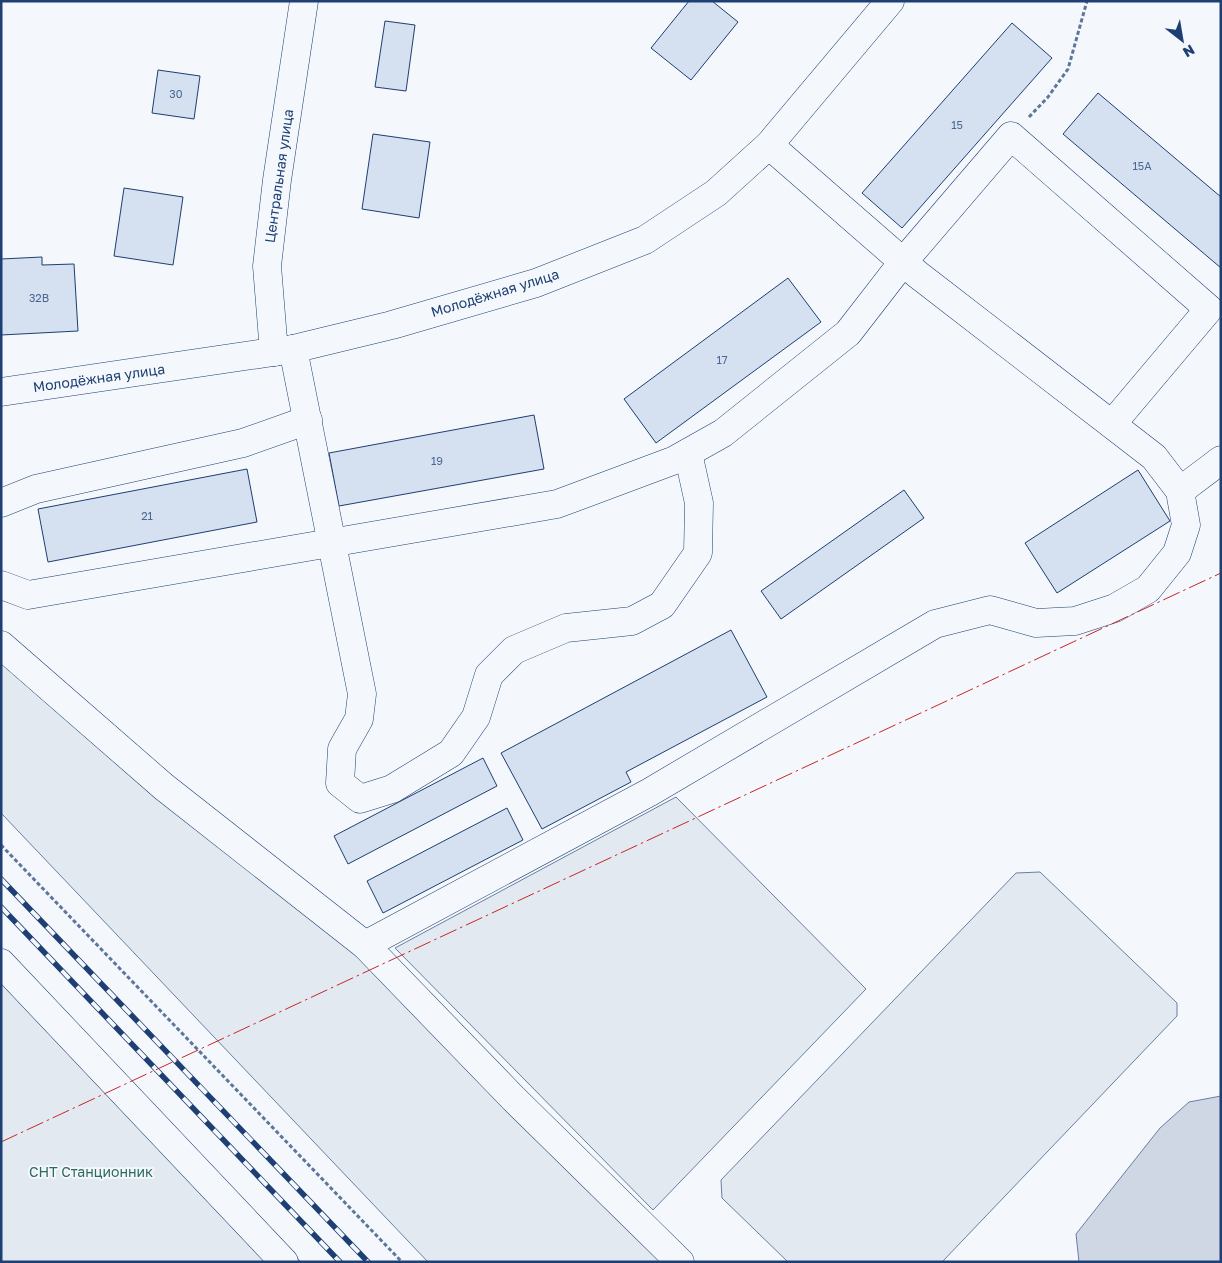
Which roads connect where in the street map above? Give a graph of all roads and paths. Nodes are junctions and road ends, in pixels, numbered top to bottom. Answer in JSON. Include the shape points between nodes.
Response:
{"nodes":[{"id":1,"x":304,"y":1,"type":"edge"},
{"id":2,"x":890,"y":1,"type":"edge"},
{"id":3,"x":1087,"y":1,"type":"edge"},
{"id":4,"x":1011,"y":136,"type":"junction"},
{"id":5,"x":769,"y":145,"type":"junction"},
{"id":6,"x":903,"y":262,"type":"junction"},
{"id":7,"x":1215,"y":315,"type":"edge"},
{"id":8,"x":283,"y":350,"type":"junction"},
{"id":9,"x":1,"y":392,"type":"edge"},
{"id":10,"x":308,"y":420,"type":"junction"},
{"id":11,"x":1112,"y":424,"type":"junction"},
{"id":12,"x":688,"y":453,"type":"junction"},
{"id":13,"x":1221,"y":460,"type":"edge"},
{"id":14,"x":1180,"y":492,"type":"junction"},
{"id":15,"x":1,"y":503,"type":"edge"},
{"id":16,"x":332,"y":543,"type":"junction"},
{"id":17,"x":1,"y":585,"type":"edge"},
{"id":18,"x":1,"y":645,"type":"edge"},
{"id":19,"x":1,"y":845,"type":"edge"},
{"id":20,"x":366,"y":945,"type":"junction"},
{"id":21,"x":1,"y":963,"type":"edge"},
{"id":22,"x":284,"y":1262,"type":"edge"},
{"id":23,"x":402,"y":1262,"type":"edge"},
{"id":24,"x":680,"y":1262,"type":"edge"}],
"edges":[{"from":1,"to":8,"type":"street","name":"Центральная улица","via":[[277,180],[268,266]]},
{"from":2,"to":5,"type":"street","name":"Молодёжная улица"},
{"from":3,"to":4,"type":"path","via":[[1068,69],[1048,97]]},
{"from":4,"to":6,"type":"street"},
{"from":4,"to":7,"type":"street"},
{"from":5,"to":6,"type":"street"},
{"from":5,"to":8,"type":"street","name":"Молодёжная улица","via":[[716,193],[645,240],[536,282],[392,325]]},
{"from":6,"to":11,"type":"street"},
{"from":6,"to":12,"type":"street","via":[[848,333],[723,433]]},
{"from":7,"to":11,"type":"street"},
{"from":8,"to":9,"type":"street","name":"Молодёжная улица"},
{"from":8,"to":10,"type":"street","name":"Центральная улица"},
{"from":10,"to":15,"type":"street","via":[[243,443],[36,489]]},
{"from":10,"to":16,"type":"street","name":"Центральная улица"},
{"from":11,"to":14,"type":"street","via":[[1154,457]]},
{"from":12,"to":16,"type":"street","via":[[557,504]]},
{"from":12,"to":16,"type":"street","name":"Центральная улица","via":[[699,503],[698,553],[662,605],[632,621],[566,628],[514,650],[489,675],[476,716],[451,753],[392,790],[360,799],[340,783],[342,749],[359,719],[362,694]]},
{"from":13,"to":14,"type":"street"},
{"from":14,"to":20,"type":"street","via":[[1186,525],[1177,553],[1148,589],[1116,608],[1075,620],[1036,623],[990,610],[935,624],[650,792]]},
{"from":16,"to":17,"type":"street","via":[[28,595]]},
{"from":18,"to":20,"type":"street","via":[[164,787]]},
{"from":19,"to":23,"type":"path"},
{"from":20,"to":24,"type":"street","via":[[513,1098]]},
{"from":21,"to":22,"type":"street"}]}
